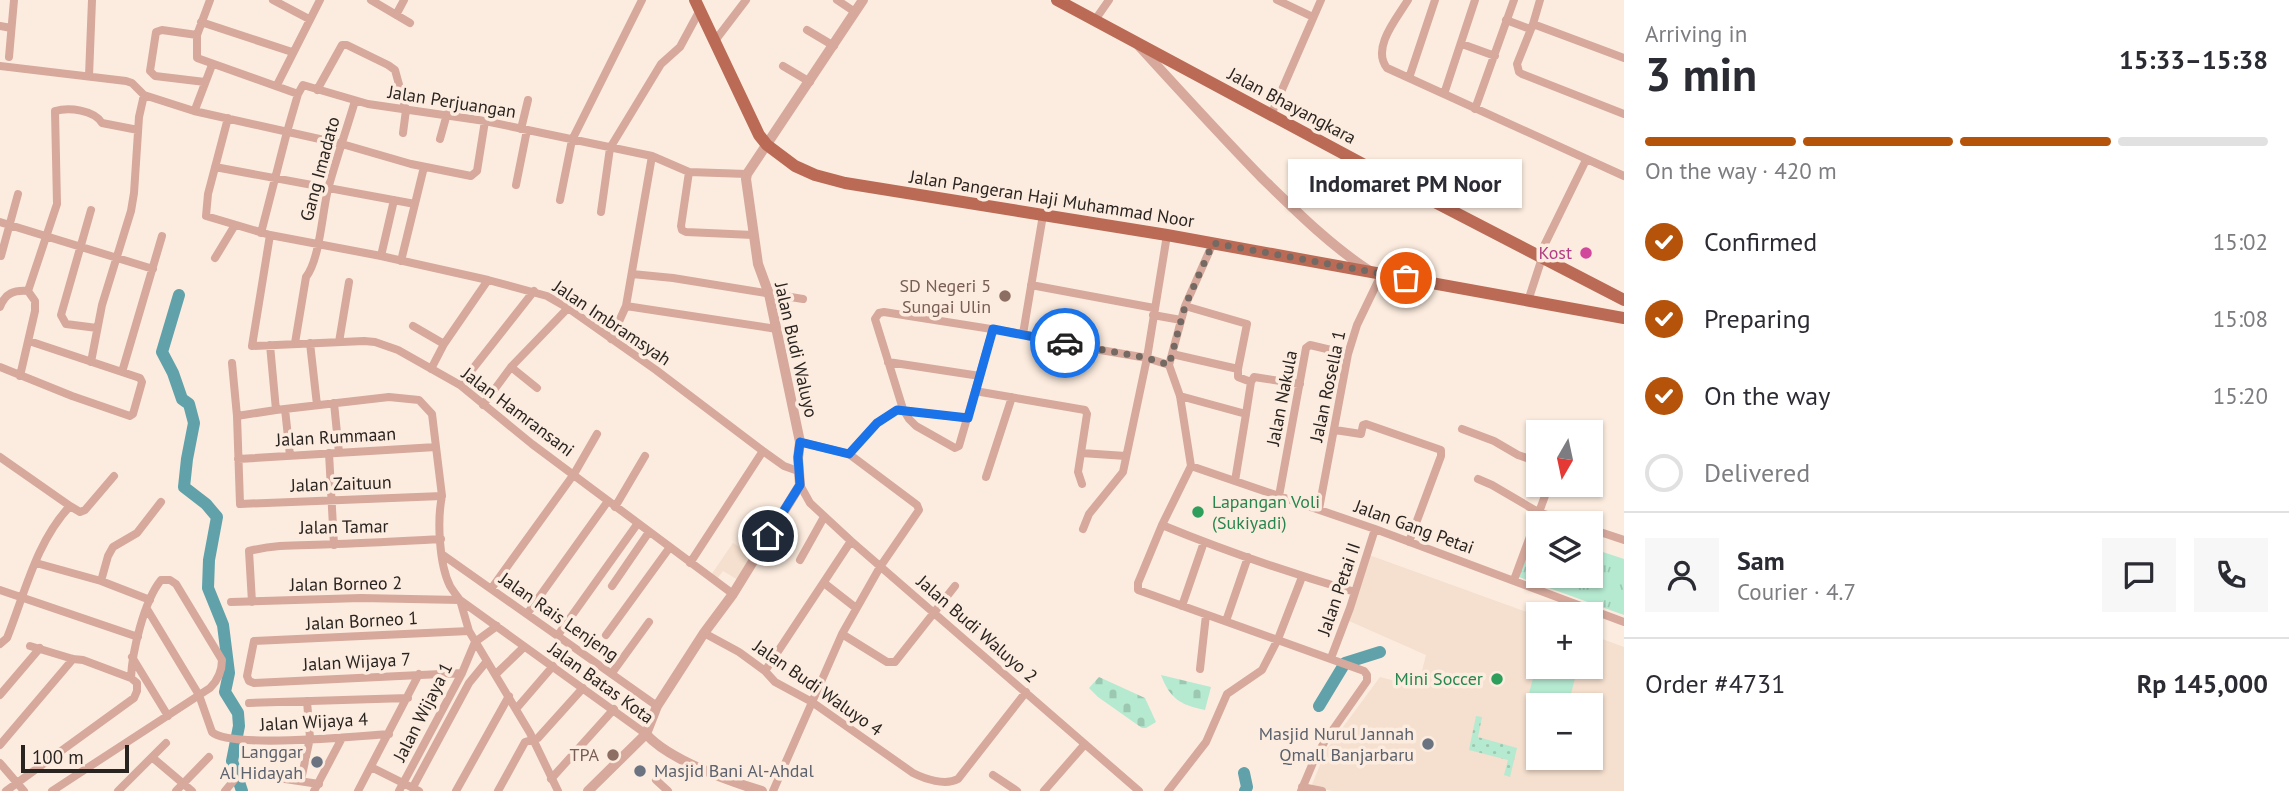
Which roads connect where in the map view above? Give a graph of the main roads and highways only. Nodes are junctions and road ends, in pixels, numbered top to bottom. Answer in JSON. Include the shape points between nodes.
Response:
{"nodes":[{"id":1,"x":1057,"y":0,"type":"edge"},
{"id":2,"x":697,"y":5,"type":"edge"},
{"id":3,"x":1624,"y":299,"type":"edge"},
{"id":4,"x":1624,"y":318,"type":"edge"}],
"edges":[{"from":1,"to":3,"type":"main road","name":"Jalan Bhayangkara"},
{"from":2,"to":4,"type":"main road","name":"Jalan Pangeran Haji Muhammad Noor","via":[[759,135],[795,166],[825,178]]}]}
